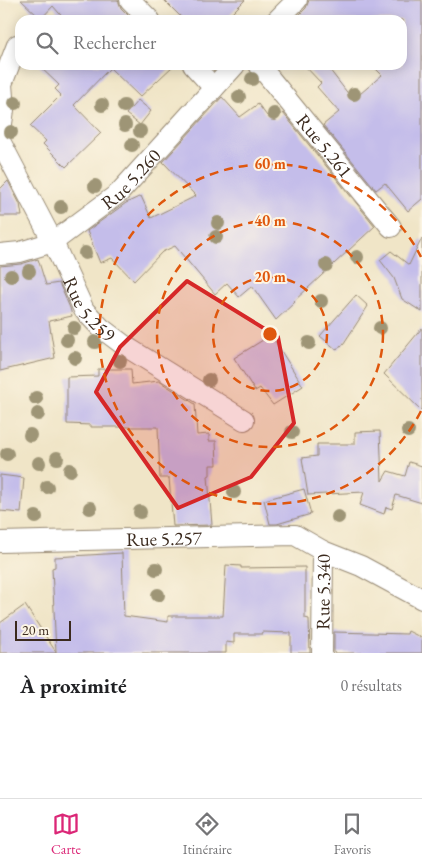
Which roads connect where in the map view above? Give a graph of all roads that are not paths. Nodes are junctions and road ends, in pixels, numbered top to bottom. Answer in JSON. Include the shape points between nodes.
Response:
{"nodes":[{"id":1,"x":130,"y":0,"type":"edge"},
{"id":2,"x":292,"y":2,"type":"edge"},
{"id":3,"x":145,"y":15,"type":"edge"},
{"id":4,"x":281,"y":15,"type":"edge"},
{"id":5,"x":15,"y":48,"type":"edge"},
{"id":6,"x":198,"y":70,"type":"edge"},
{"id":7,"x":230,"y":70,"type":"edge"},
{"id":8,"x":263,"y":70,"type":"edge"},
{"id":9,"x":214,"y":88,"type":"junction"},
{"id":10,"x":0,"y":137,"type":"edge"},
{"id":11,"x":0,"y":141,"type":"edge"},
{"id":12,"x":391,"y":227,"type":"dead end"},
{"id":13,"x":53,"y":242,"type":"junction"},
{"id":14,"x":0,"y":254,"type":"edge"},
{"id":15,"x":244,"y":420,"type":"dead end"},
{"id":16,"x":0,"y":542,"type":"edge"},
{"id":17,"x":323,"y":551,"type":"junction"},
{"id":18,"x":422,"y":599,"type":"edge"},
{"id":19,"x":322,"y":653,"type":"edge"}],
"edges":[{"from":1,"to":3,"type":"street"},
{"from":2,"to":4,"type":"street"},
{"from":5,"to":10,"type":"street","via":[[2,84],[4,110]]},
{"from":6,"to":9,"type":"street"},
{"from":7,"to":9,"type":"street","name":"Rue 5.260"},
{"from":8,"to":12,"type":"street","name":"Rue 5.261"},
{"from":9,"to":13,"type":"street","name":"Rue 5.260","via":[[119,193]]},
{"from":11,"to":13,"type":"street","name":"Rue 5.259"},
{"from":13,"to":14,"type":"street","name":"Rue 5.260"},
{"from":13,"to":15,"type":"street","name":"Rue 5.259","via":[[84,310],[101,328]]},
{"from":16,"to":17,"type":"street","name":"Rue 5.257","via":[[295,535]]},
{"from":17,"to":18,"type":"street","name":"Rue 5.340","via":[[361,566]]},
{"from":17,"to":19,"type":"street","name":"Rue 5.340"}]}
